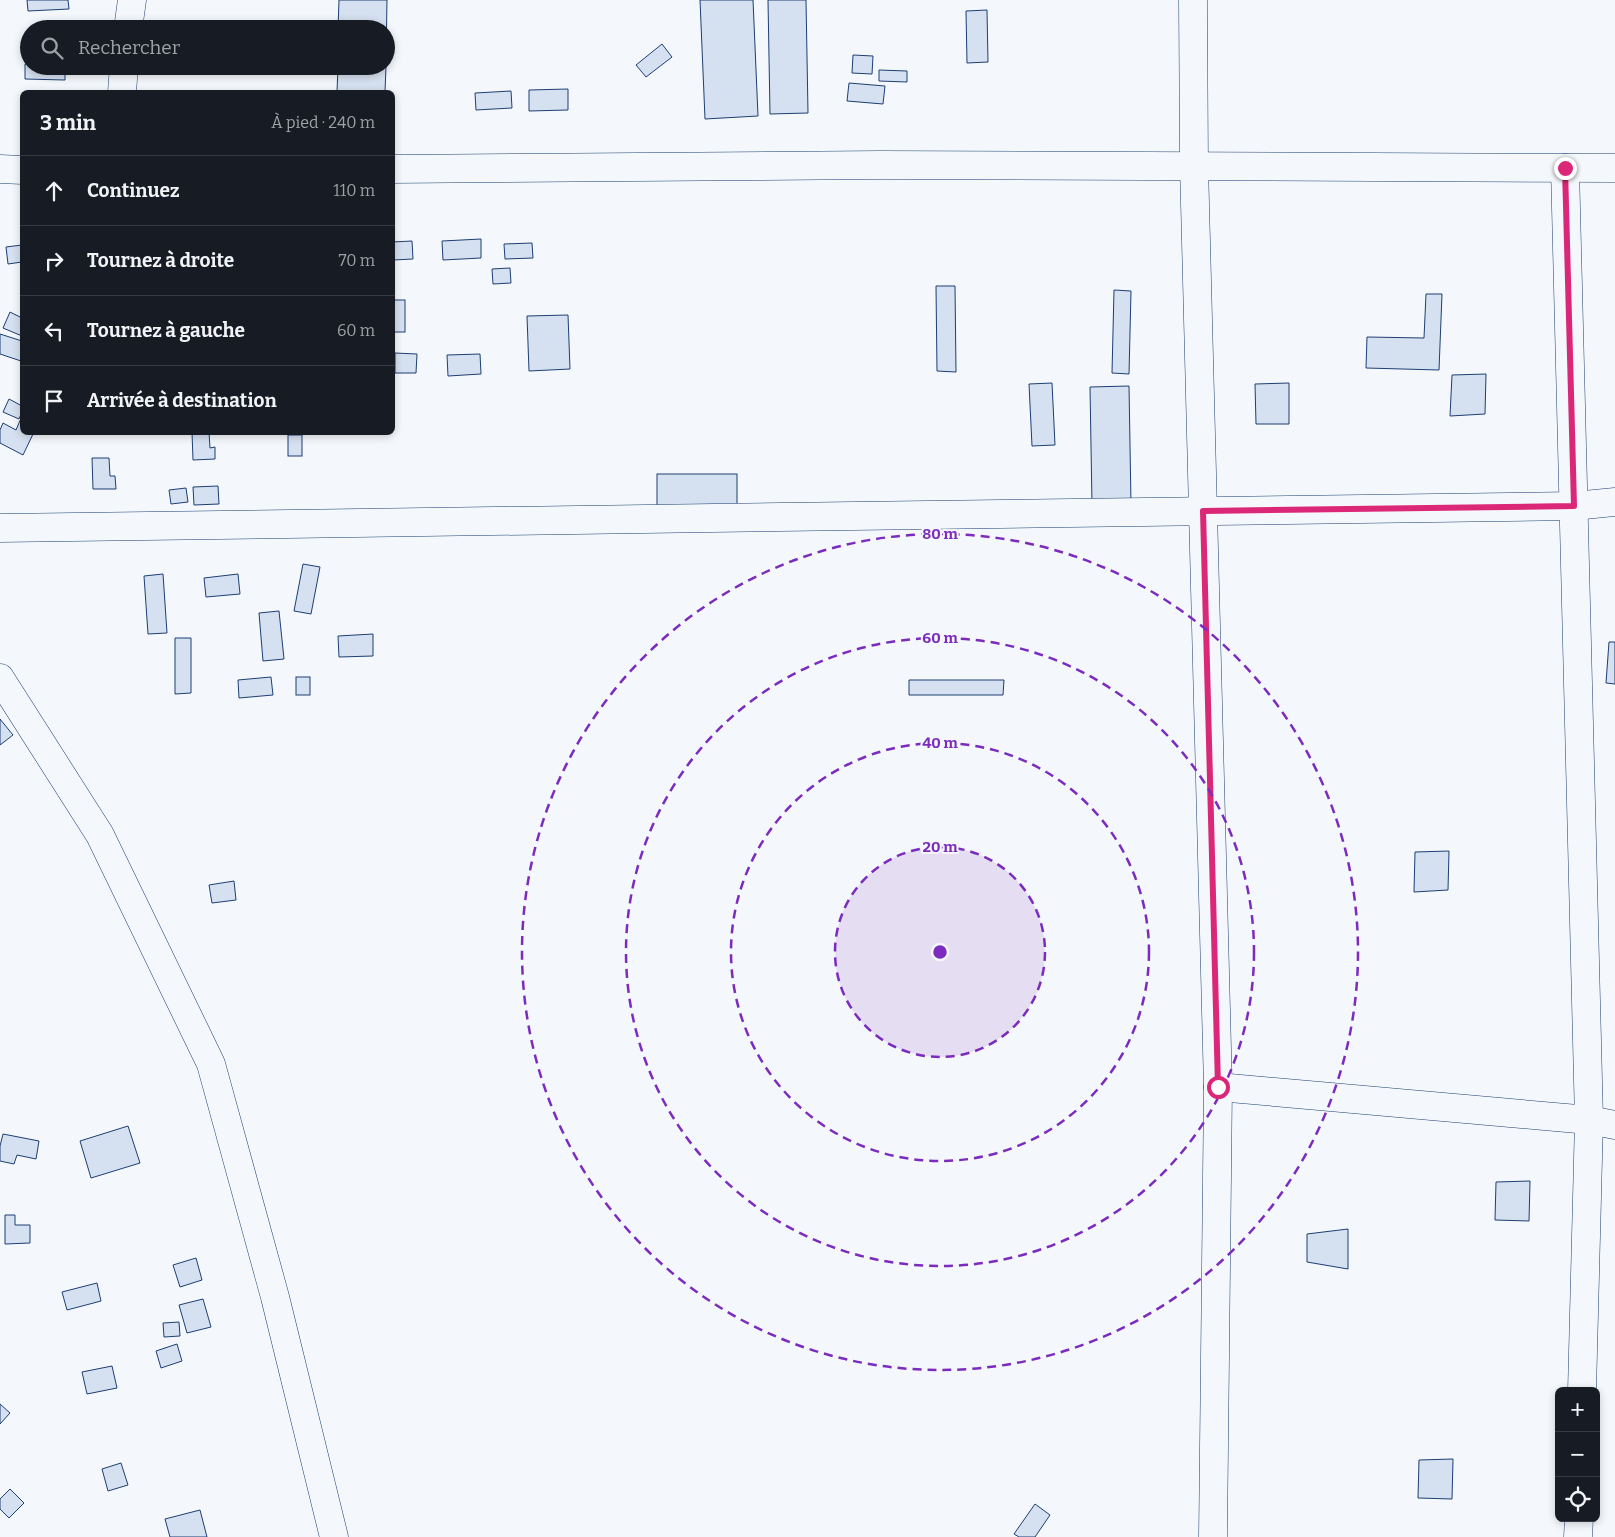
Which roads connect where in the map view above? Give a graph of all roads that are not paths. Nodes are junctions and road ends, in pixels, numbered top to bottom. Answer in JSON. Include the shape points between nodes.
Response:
{"nodes":[{"id":1,"x":132,"y":0,"type":"edge"},
{"id":2,"x":1193,"y":0,"type":"edge"},
{"id":3,"x":129,"y":20,"type":"edge"},
{"id":4,"x":123,"y":75,"type":"edge"},
{"id":5,"x":122,"y":90,"type":"edge"},
{"id":6,"x":1194,"y":166,"type":"junction"},
{"id":7,"x":1565,"y":168,"type":"junction"},
{"id":8,"x":1615,"y":168,"type":"edge"},
{"id":9,"x":0,"y":169,"type":"edge"},
{"id":10,"x":395,"y":169,"type":"edge"},
{"id":11,"x":20,"y":170,"type":"edge"},
{"id":12,"x":1615,"y":502,"type":"edge"},
{"id":13,"x":1574,"y":506,"type":"junction"},
{"id":14,"x":1203,"y":511,"type":"junction"},
{"id":15,"x":0,"y":528,"type":"edge"},
{"id":16,"x":0,"y":678,"type":"edge"},
{"id":17,"x":1218,"y":1087,"type":"junction"},
{"id":18,"x":1589,"y":1120,"type":"junction"},
{"id":19,"x":1615,"y":1125,"type":"edge"},
{"id":20,"x":1582,"y":1387,"type":"edge"},
{"id":21,"x":1579,"y":1522,"type":"edge"},
{"id":22,"x":334,"y":1537,"type":"edge"},
{"id":23,"x":1214,"y":1537,"type":"edge"},
{"id":24,"x":1578,"y":1537,"type":"edge"}],
"edges":[{"from":1,"to":3,"type":"street"},
{"from":2,"to":6,"type":"street"},
{"from":4,"to":5,"type":"street"},
{"from":6,"to":7,"type":"street"},
{"from":6,"to":10,"type":"street"},
{"from":6,"to":14,"type":"street"},
{"from":7,"to":8,"type":"street"},
{"from":7,"to":13,"type":"street"},
{"from":9,"to":11,"type":"street"},
{"from":12,"to":13,"type":"street"},
{"from":13,"to":14,"type":"street"},
{"from":13,"to":18,"type":"street"},
{"from":14,"to":15,"type":"street"},
{"from":14,"to":17,"type":"street"},
{"from":16,"to":22,"type":"street","via":[[100,834],[211,1064],[275,1297]]},
{"from":17,"to":18,"type":"street"},
{"from":17,"to":23,"type":"street"},
{"from":18,"to":19,"type":"street"},
{"from":18,"to":20,"type":"street"},
{"from":21,"to":24,"type":"street"}]}
